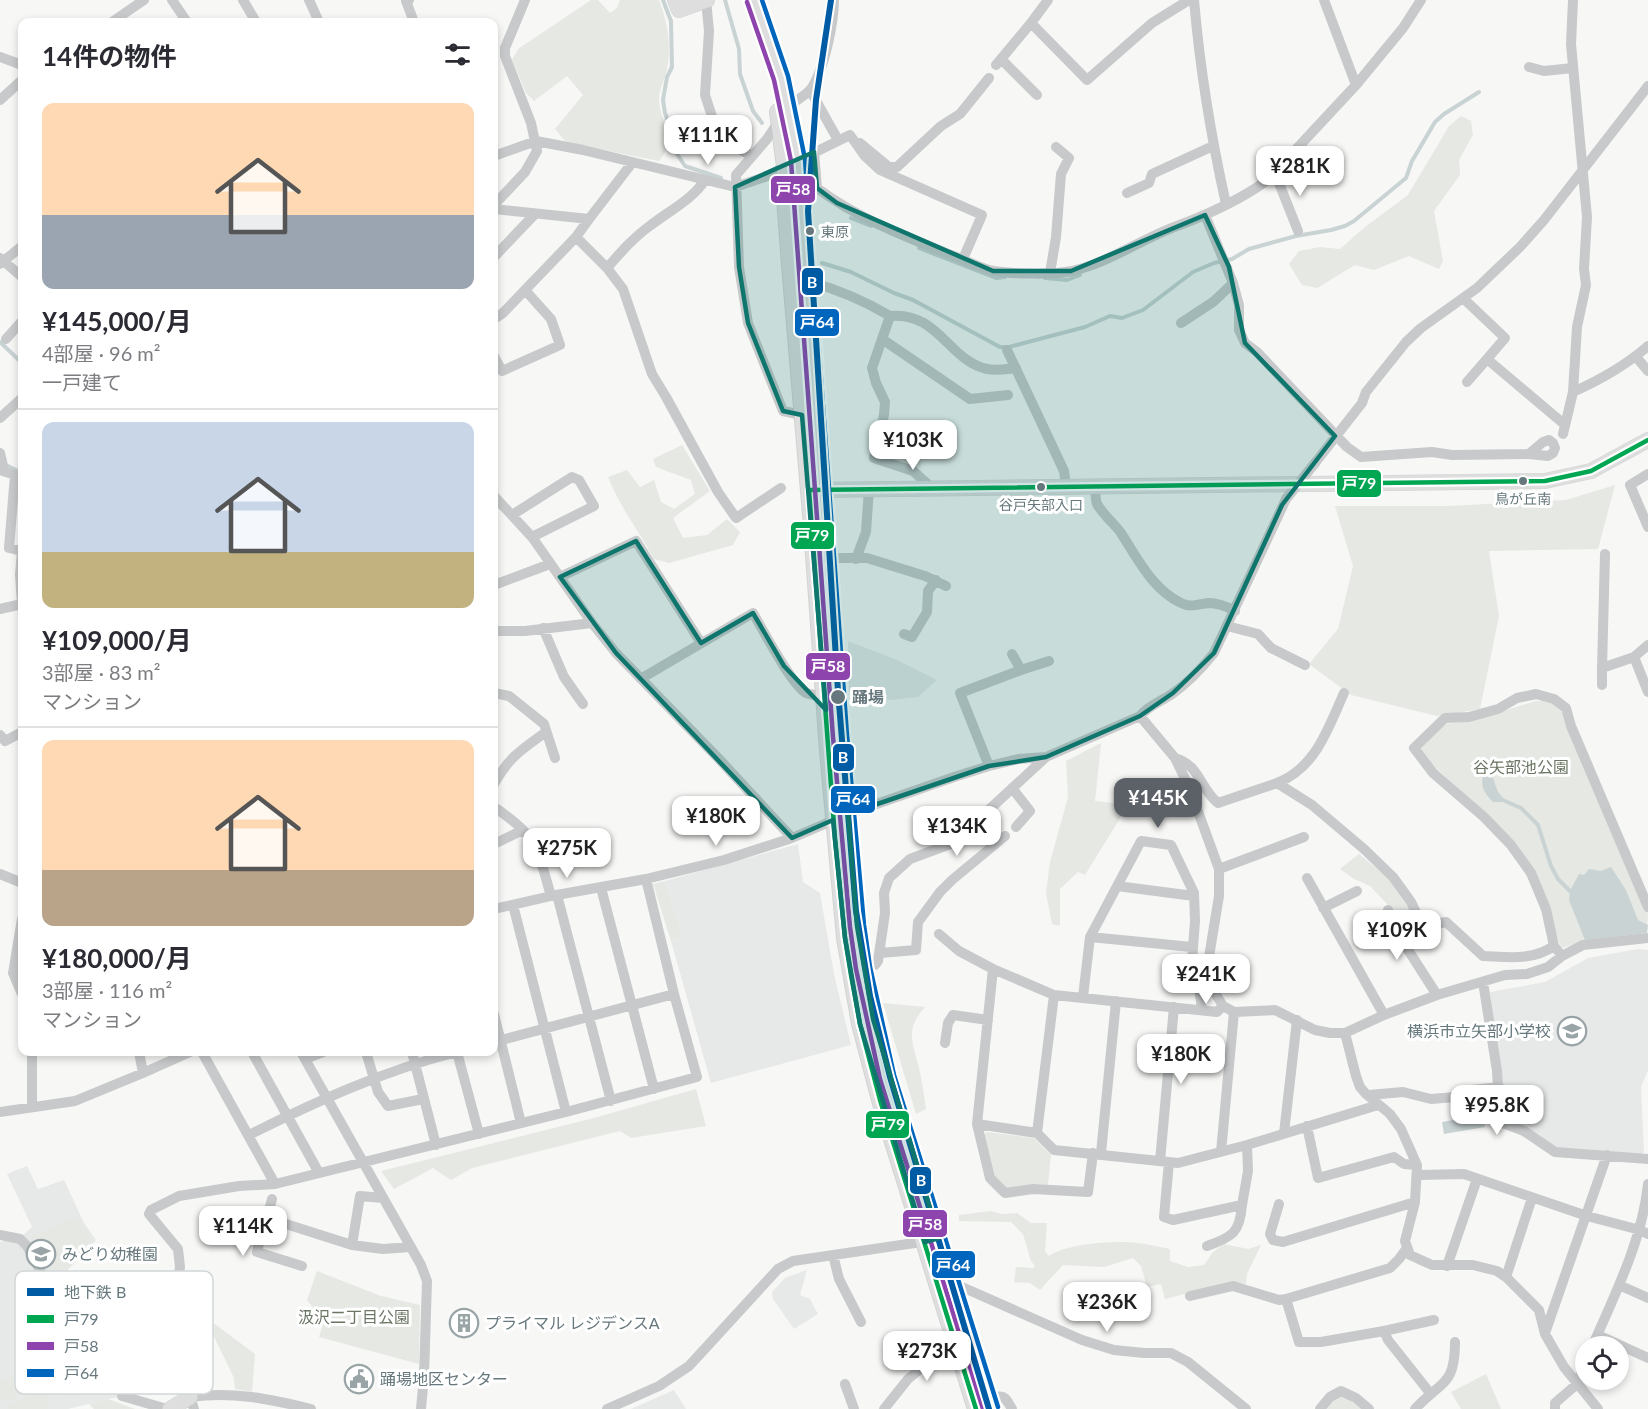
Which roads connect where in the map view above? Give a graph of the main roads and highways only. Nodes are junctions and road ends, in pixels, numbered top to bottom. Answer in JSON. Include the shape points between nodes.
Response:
{"nodes":[{"id":1,"x":743,"y":0,"type":"edge"},
{"id":2,"x":754,"y":0,"type":"edge"},
{"id":3,"x":784,"y":114,"type":"junction"},
{"id":4,"x":791,"y":164,"type":"junction"},
{"id":5,"x":816,"y":490,"type":"junction"},
{"id":6,"x":841,"y":817,"type":"junction"},
{"id":7,"x":932,"y":1240,"type":"junction"},
{"id":8,"x":961,"y":1338,"type":"junction"},
{"id":9,"x":979,"y":1405,"type":"edge"}],
"edges":[{"from":1,"to":3,"type":"main road"},
{"from":2,"to":3,"type":"main road","via":[[781,78]]},
{"from":3,"to":4,"type":"main road"},
{"from":4,"to":5,"type":"main road","via":[[807,281]]},
{"from":4,"to":5,"type":"main road","via":[[785,198],[802,415]]},
{"from":5,"to":6,"type":"main road","via":[[826,558]]},
{"from":5,"to":6,"type":"main road","via":[[824,696]]},
{"from":6,"to":7,"type":"main road","via":[[863,968],[887,1077]]},
{"from":6,"to":7,"type":"main road","via":[[845,938],[860,1024],[880,1100]]},
{"from":7,"to":8,"type":"main road"},
{"from":7,"to":8,"type":"main road","via":[[954,1289]]},
{"from":8,"to":9,"type":"main road"}]}
